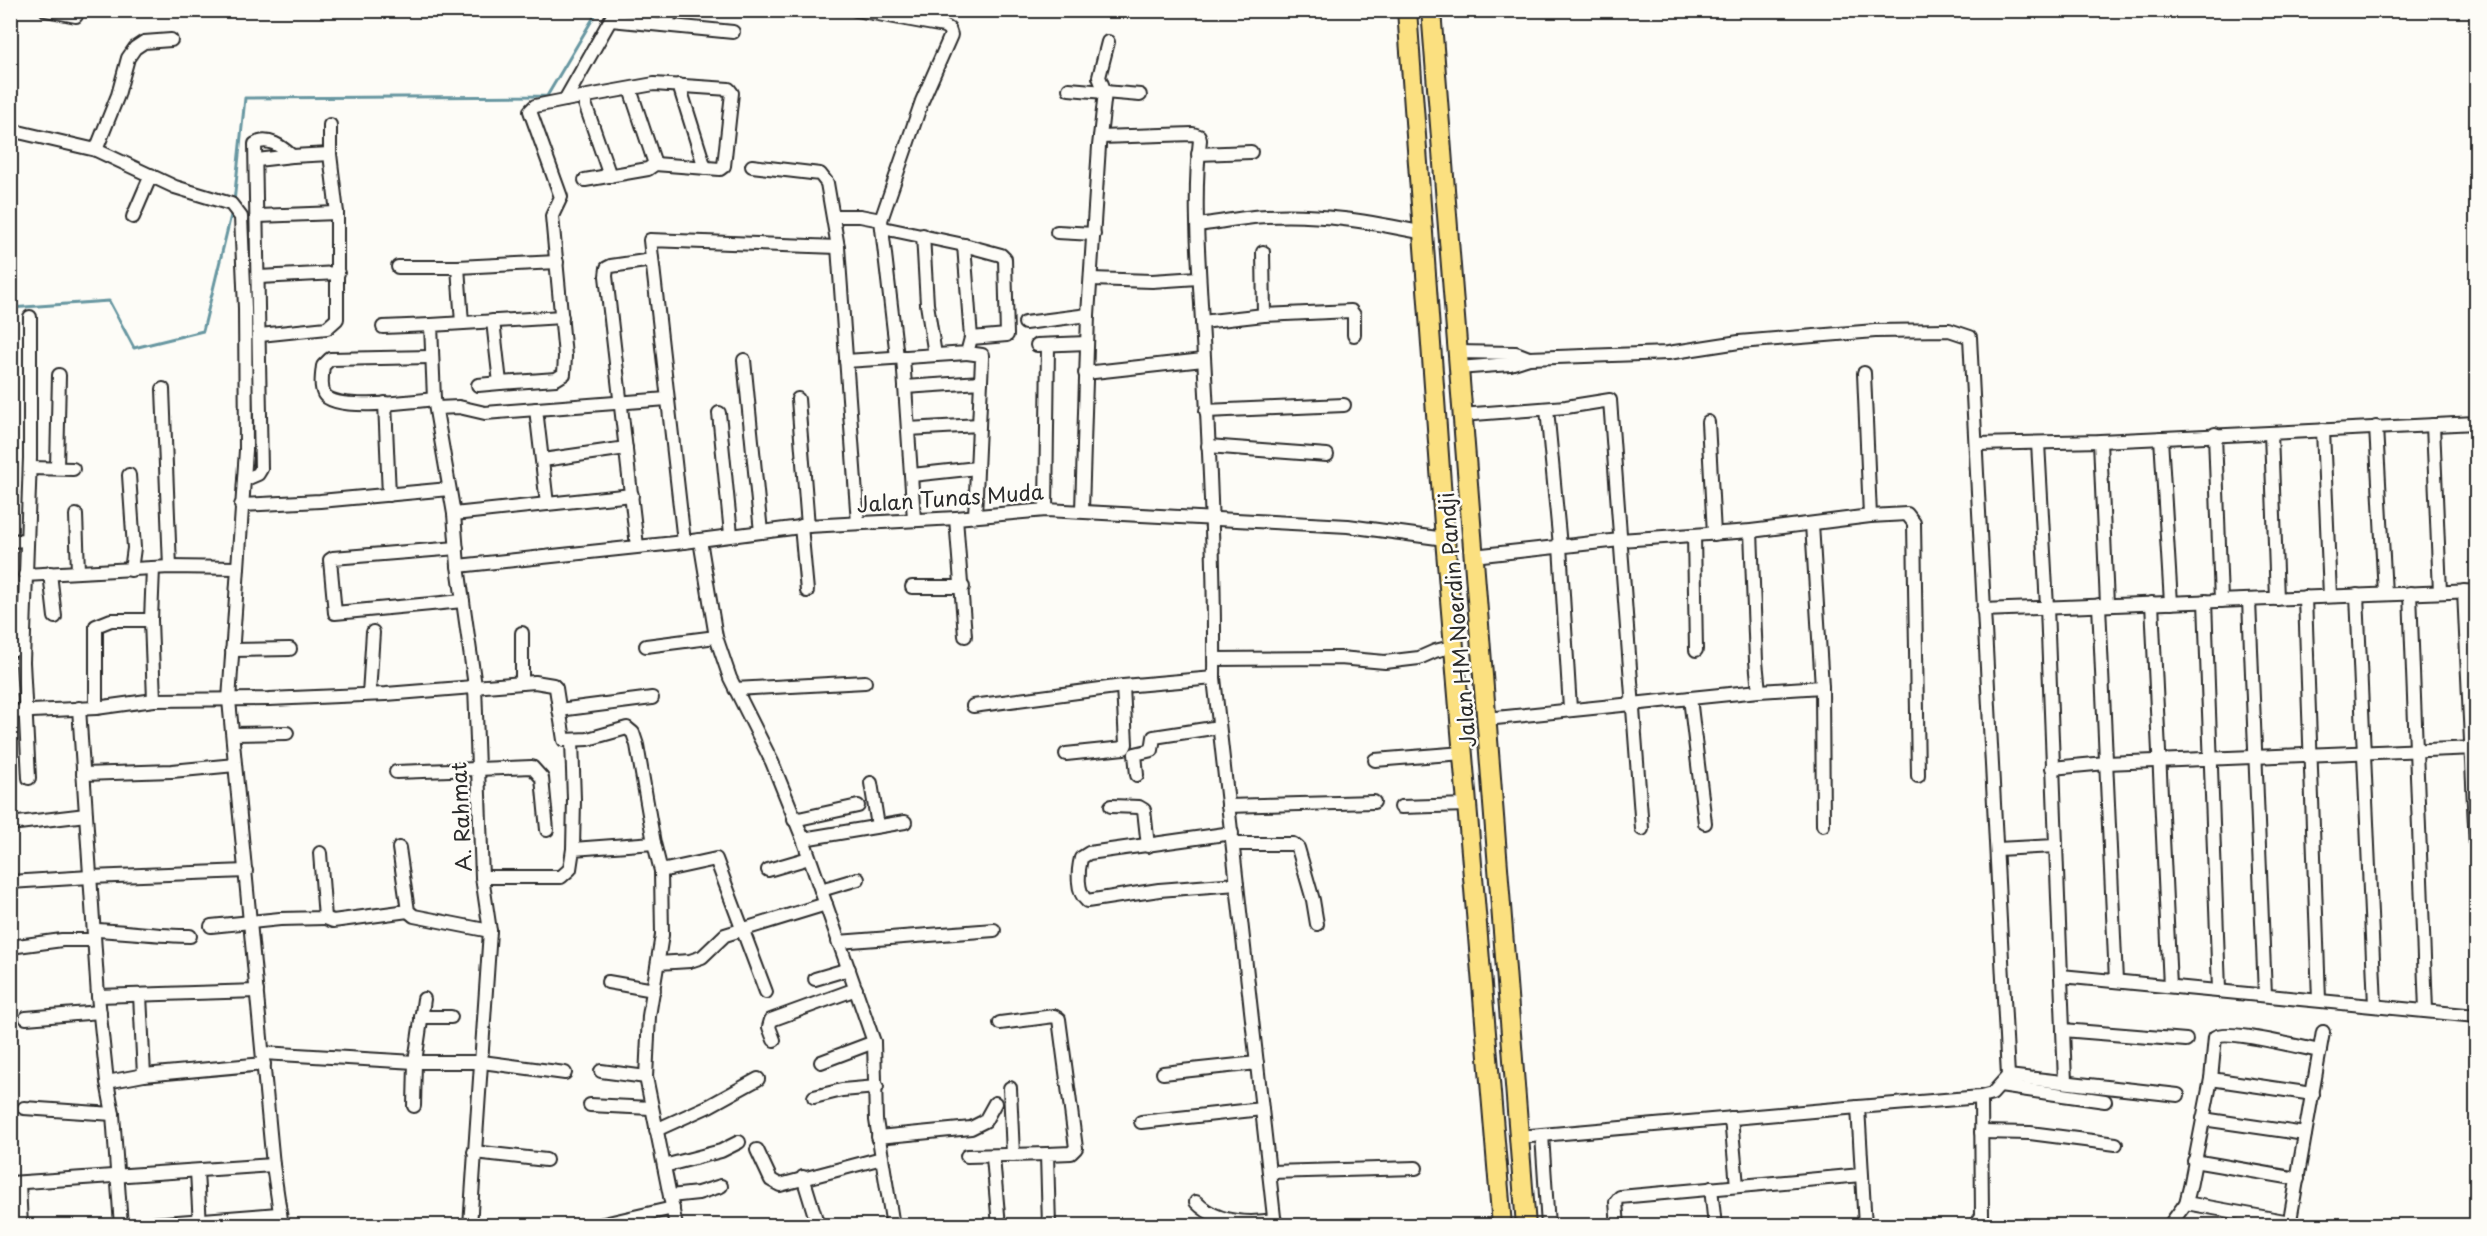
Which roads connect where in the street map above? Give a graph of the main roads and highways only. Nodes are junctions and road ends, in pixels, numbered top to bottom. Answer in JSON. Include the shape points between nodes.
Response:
{"nodes":[{"id":1,"x":1407,"y":10,"type":"edge"},
{"id":2,"x":1431,"y":10,"type":"edge"},
{"id":3,"x":1519,"y":1135,"type":"junction"},
{"id":4,"x":1495,"y":1137,"type":"junction"},
{"id":5,"x":1502,"y":1226,"type":"edge"},
{"id":6,"x":1526,"y":1226,"type":"edge"}],
"edges":[{"from":1,"to":4,"type":"main road","name":"Jalan HM Noerdin Pandji","via":[[1445,539]]},
{"from":2,"to":3,"type":"main road","name":"Jalan HM Noerdin Pandji"},
{"from":3,"to":4,"type":"main road","via":[[1509,1142]]},
{"from":3,"to":6,"type":"main road","name":"Jalan HM Noerdin Pandji"},
{"from":4,"to":5,"type":"main road","name":"Jalan HM Noerdin Pandji"}]}
